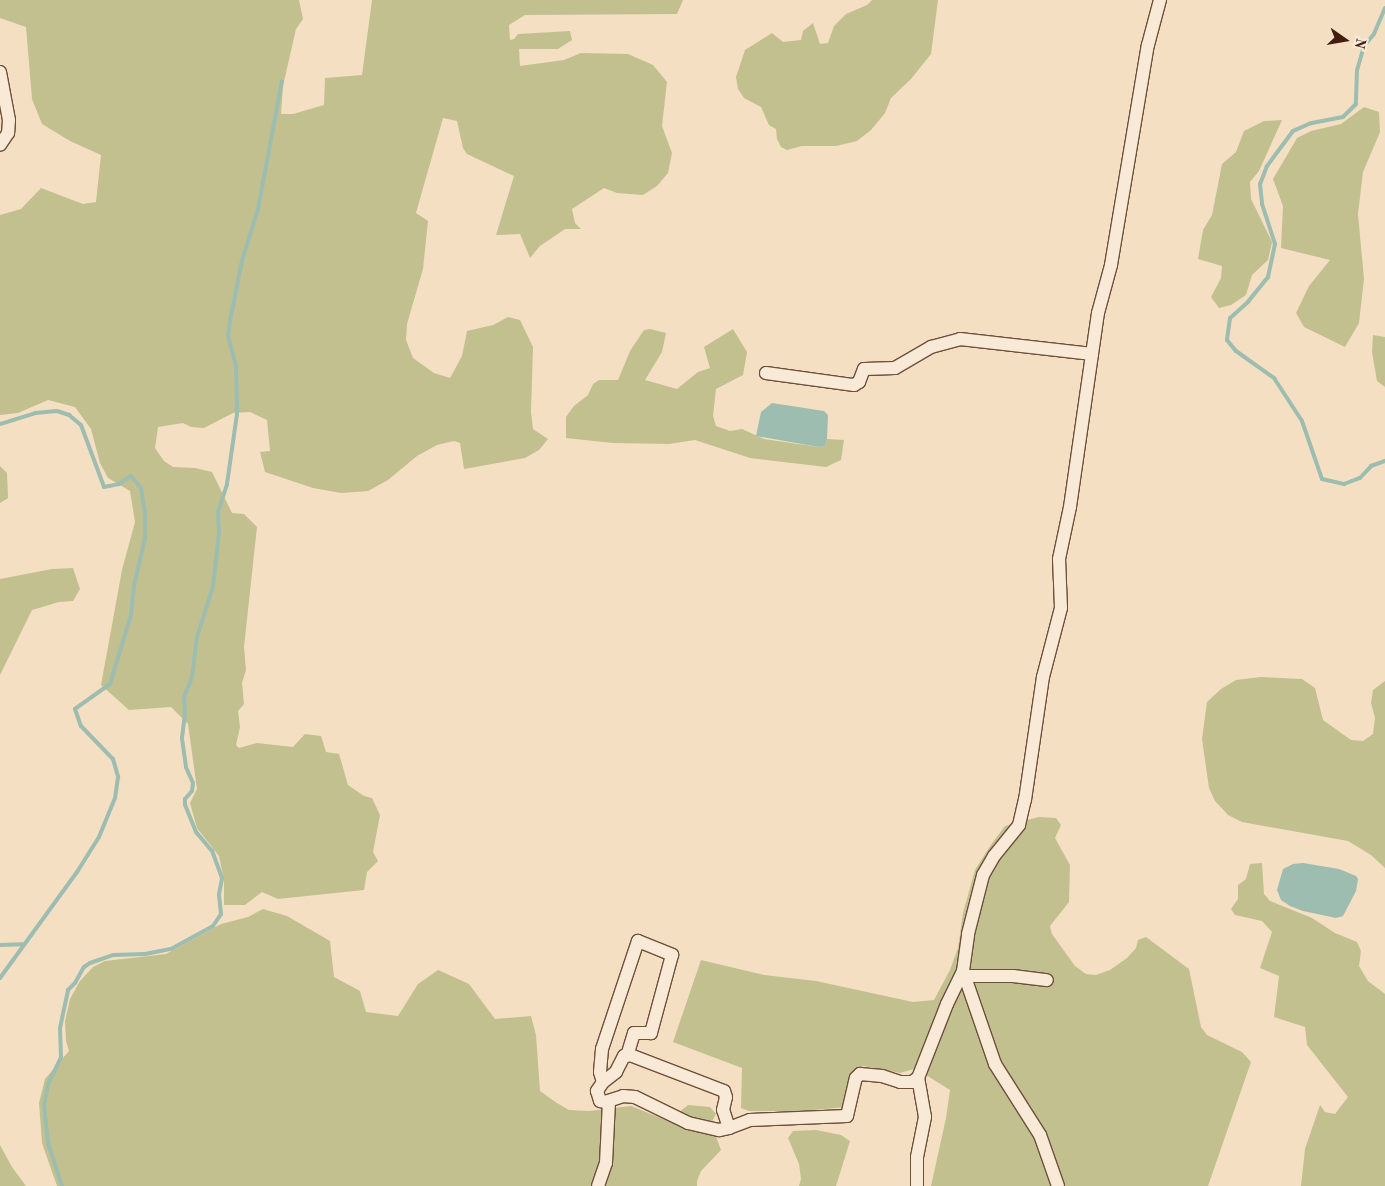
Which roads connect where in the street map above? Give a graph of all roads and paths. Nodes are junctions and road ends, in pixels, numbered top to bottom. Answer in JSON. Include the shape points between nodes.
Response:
{"nodes":[{"id":1,"x":1160,"y":0,"type":"edge"},
{"id":2,"x":0,"y":72,"type":"edge"},
{"id":3,"x":0,"y":145,"type":"edge"},
{"id":4,"x":1092,"y":354,"type":"junction"},
{"id":5,"x":766,"y":373,"type":"dead end"},
{"id":6,"x":964,"y":974,"type":"junction"},
{"id":7,"x":1047,"y":980,"type":"dead end"},
{"id":8,"x":627,"y":1056,"type":"junction"},
{"id":9,"x":918,"y":1078,"type":"junction"},
{"id":10,"x":603,"y":1082,"type":"junction"},
{"id":11,"x":610,"y":1101,"type":"junction"},
{"id":12,"x":729,"y":1128,"type":"junction"},
{"id":13,"x":598,"y":1186,"type":"edge"},
{"id":14,"x":917,"y":1186,"type":"edge"},
{"id":15,"x":1058,"y":1186,"type":"edge"}],
"edges":[{"from":1,"to":4,"type":"street","via":[[1148,45],[1111,265],[1098,313]]},
{"from":2,"to":3,"type":"street","via":[[9,120],[8,133]]},
{"from":4,"to":5,"type":"street","via":[[960,339],[931,348],[895,368],[864,369],[859,382],[854,384]]},
{"from":4,"to":6,"type":"street","via":[[1059,559],[1061,608],[1043,677],[1025,800],[1019,825],[982,875],[968,934]]},
{"from":6,"to":7,"type":"street"},
{"from":6,"to":9,"type":"street","via":[[947,1004]]},
{"from":6,"to":15,"type":"street","via":[[995,1064],[1040,1135]]},
{"from":8,"to":10,"type":"street","via":[[618,1064],[616,1072]]},
{"from":8,"to":10,"type":"street","via":[[634,1033],[651,1033],[672,955],[638,941],[602,1049],[600,1072]]},
{"from":8,"to":12,"type":"street","via":[[724,1091],[723,1110]]},
{"from":9,"to":12,"type":"street","via":[[912,1082],[900,1082],[860,1074],[856,1078],[847,1116],[750,1120]]},
{"from":9,"to":14,"type":"street","via":[[925,1117],[917,1157]]},
{"from":10,"to":11,"type":"street","via":[[597,1091],[598,1098]]},
{"from":11,"to":12,"type":"street","via":[[623,1096],[635,1097],[706,1129]]},
{"from":11,"to":13,"type":"street","via":[[606,1162]]}]}
